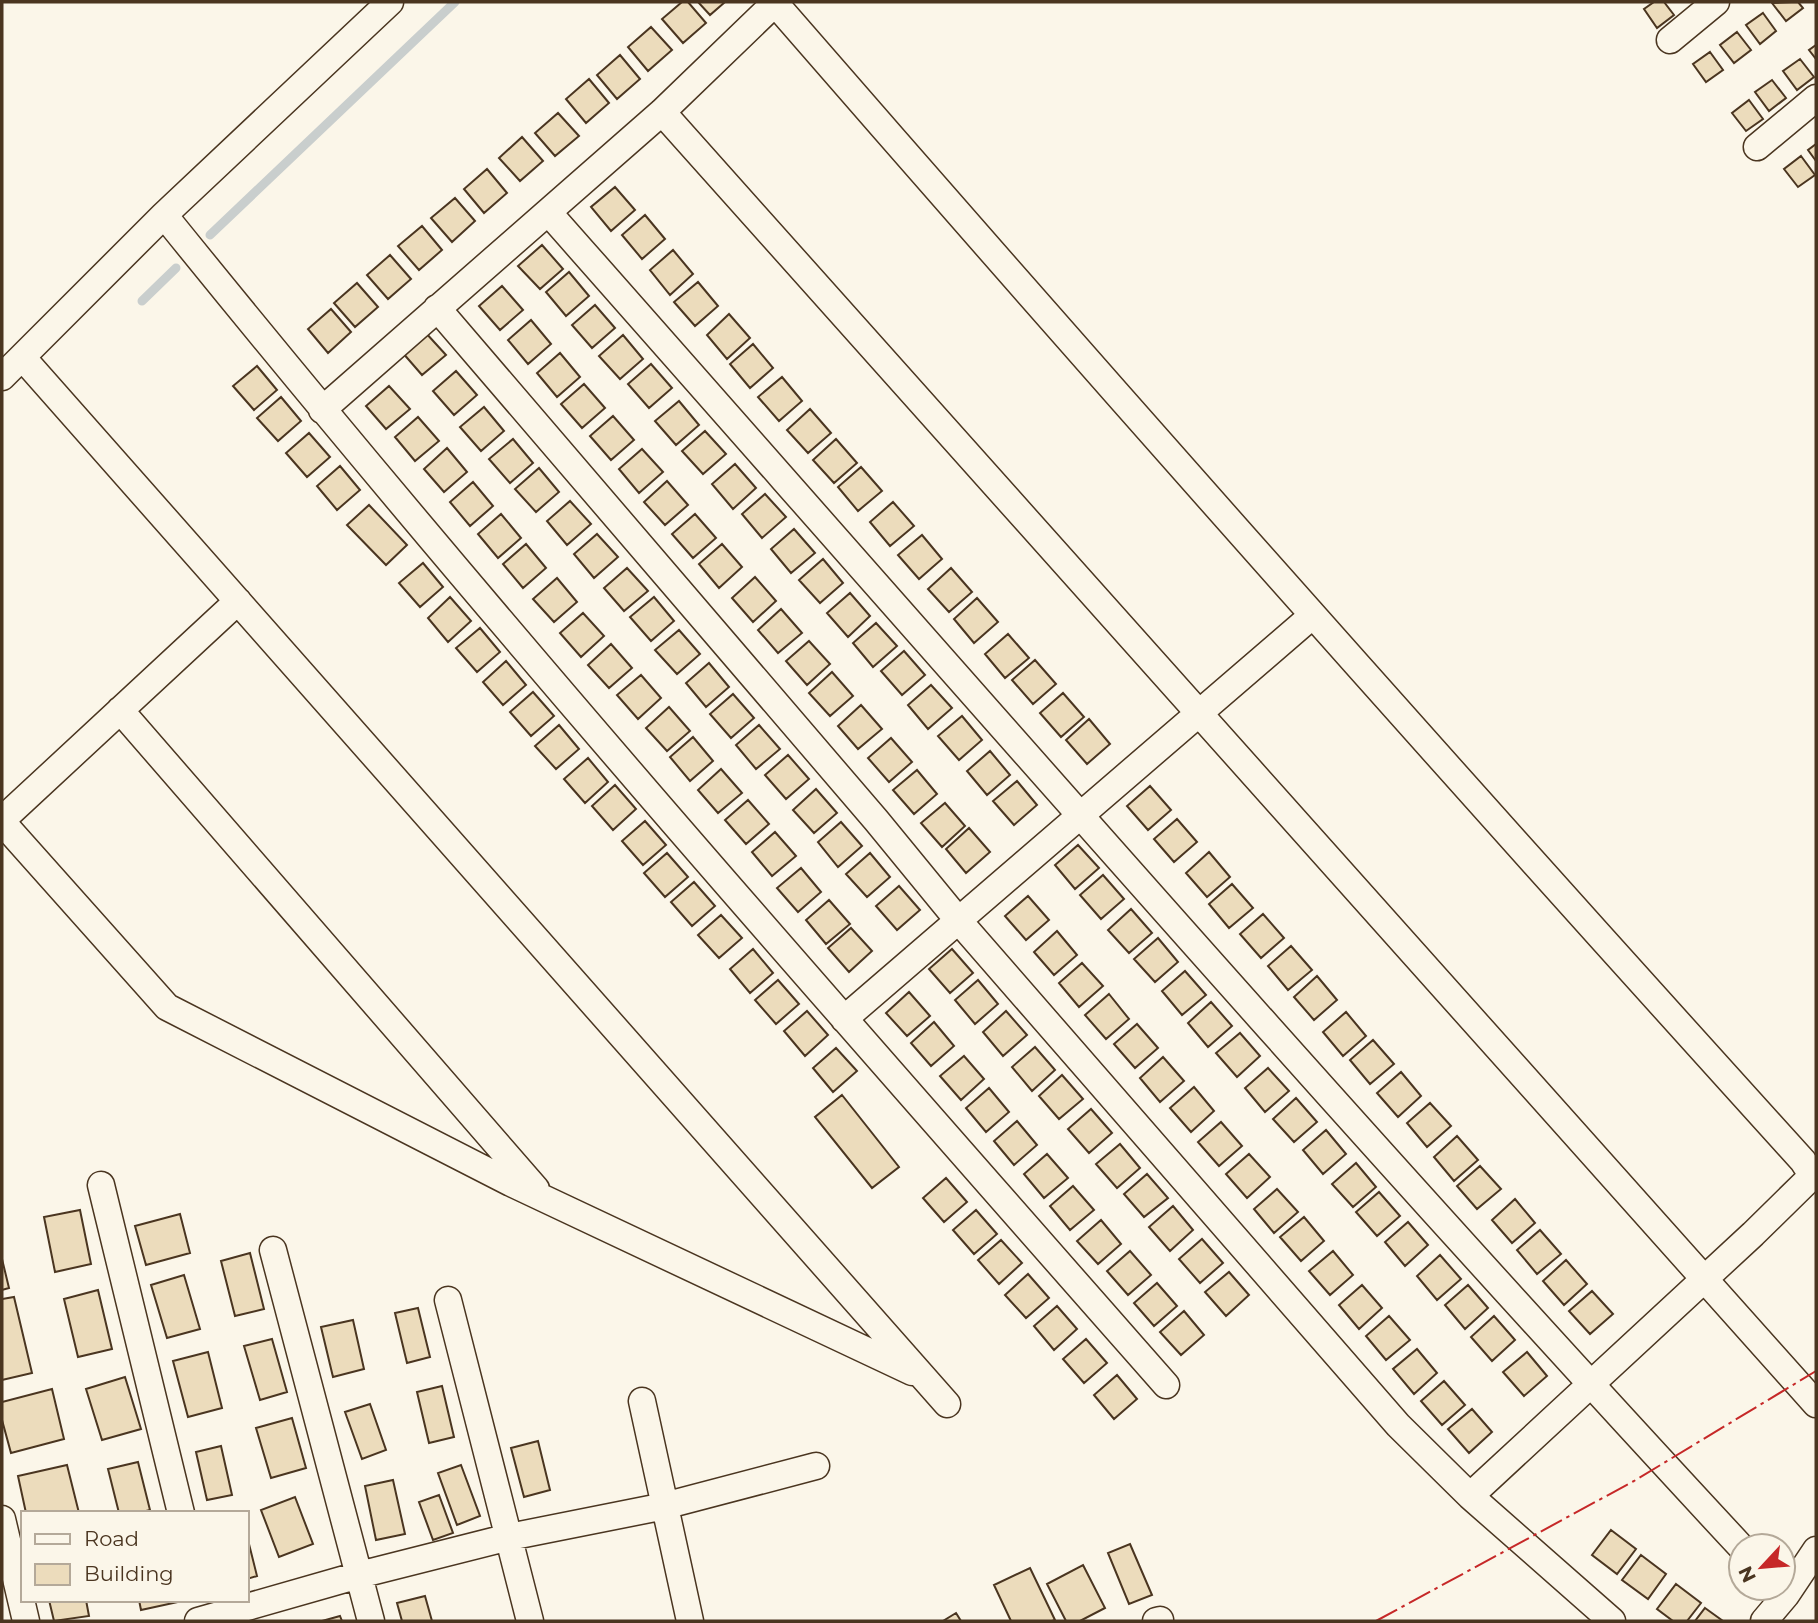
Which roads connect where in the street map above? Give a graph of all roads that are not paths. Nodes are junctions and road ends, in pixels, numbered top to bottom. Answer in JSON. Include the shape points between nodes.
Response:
{"nodes":[{"id":1,"x":390,"y":2,"type":"edge"},
{"id":2,"x":1716,"y":2,"type":"edge"},
{"id":3,"x":775,"y":3,"type":"edge"},
{"id":4,"x":1670,"y":40,"type":"dead end"},
{"id":5,"x":1816,"y":98,"type":"edge"},
{"id":6,"x":663,"y":112,"type":"junction"},
{"id":7,"x":1757,"y":147,"type":"dead end"},
{"id":8,"x":548,"y":212,"type":"junction"},
{"id":9,"x":164,"y":215,"type":"junction"},
{"id":10,"x":437,"y":308,"type":"junction"},
{"id":11,"x":22,"y":356,"type":"junction"},
{"id":12,"x":2,"y":377,"type":"edge"},
{"id":13,"x":322,"y":410,"type":"junction"},
{"id":14,"x":238,"y":601,"type":"junction"},
{"id":15,"x":1313,"y":615,"type":"junction"},
{"id":16,"x":120,"y":710,"type":"junction"},
{"id":17,"x":1198,"y":715,"type":"junction"},
{"id":18,"x":1080,"y":814,"type":"junction"},
{"id":19,"x":2,"y":821,"type":"edge"},
{"id":20,"x":958,"y":920,"type":"junction"},
{"id":21,"x":844,"y":1019,"type":"junction"},
{"id":22,"x":1813,"y":1175,"type":"edge"},
{"id":23,"x":101,"y":1185,"type":"dead end"},
{"id":24,"x":544,"y":1198,"type":"junction"},
{"id":25,"x":273,"y":1250,"type":"dead end"},
{"id":26,"x":1703,"y":1279,"type":"junction"},
{"id":27,"x":448,"y":1300,"type":"dead end"},
{"id":28,"x":923,"y":1378,"type":"junction"},
{"id":29,"x":1590,"y":1384,"type":"junction"},
{"id":30,"x":1166,"y":1385,"type":"dead end"},
{"id":31,"x":642,"y":1401,"type":"dead end"},
{"id":32,"x":947,"y":1404,"type":"dead end"},
{"id":33,"x":1816,"y":1404,"type":"edge"},
{"id":34,"x":816,"y":1466,"type":"dead end"},
{"id":35,"x":1470,"y":1496,"type":"junction"},
{"id":36,"x":665,"y":1506,"type":"junction"},
{"id":37,"x":181,"y":1511,"type":"edge"},
{"id":38,"x":2,"y":1519,"type":"edge"},
{"id":39,"x":1727,"y":1532,"type":"edge"},
{"id":40,"x":509,"y":1537,"type":"junction"},
{"id":41,"x":1816,"y":1550,"type":"edge"},
{"id":42,"x":1797,"y":1573,"type":"edge"},
{"id":43,"x":359,"y":1575,"type":"junction"},
{"id":44,"x":21,"y":1600,"type":"edge"},
{"id":45,"x":22,"y":1602,"type":"edge"},
{"id":46,"x":1776,"y":1602,"type":"edge"},
{"id":47,"x":204,"y":1615,"type":"edge"},
{"id":48,"x":26,"y":1621,"type":"edge"},
{"id":49,"x":371,"y":1621,"type":"edge"},
{"id":50,"x":530,"y":1621,"type":"edge"},
{"id":51,"x":690,"y":1621,"type":"edge"},
{"id":52,"x":1612,"y":1621,"type":"edge"},
{"id":53,"x":1764,"y":1621,"type":"edge"}],
"edges":[{"from":1,"to":9,"type":"street"},
{"from":2,"to":4,"type":"street"},
{"from":3,"to":6,"type":"street"},
{"from":3,"to":15,"type":"street"},
{"from":5,"to":7,"type":"street"},
{"from":6,"to":8,"type":"street"},
{"from":6,"to":17,"type":"street"},
{"from":8,"to":10,"type":"street"},
{"from":8,"to":18,"type":"street"},
{"from":9,"to":11,"type":"street"},
{"from":9,"to":13,"type":"street"},
{"from":10,"to":13,"type":"street"},
{"from":10,"to":20,"type":"street"},
{"from":11,"to":12,"type":"street"},
{"from":11,"to":14,"type":"street"},
{"from":13,"to":21,"type":"street"},
{"from":14,"to":16,"type":"street"},
{"from":14,"to":28,"type":"street"},
{"from":15,"to":17,"type":"street"},
{"from":15,"to":22,"type":"street"},
{"from":16,"to":19,"type":"street"},
{"from":16,"to":24,"type":"street"},
{"from":17,"to":18,"type":"street"},
{"from":17,"to":26,"type":"street"},
{"from":18,"to":20,"type":"street"},
{"from":18,"to":29,"type":"street"},
{"from":19,"to":24,"type":"street","via":[[167,1007]]},
{"from":20,"to":21,"type":"street"},
{"from":20,"to":35,"type":"street","via":[[1398,1425]]},
{"from":21,"to":30,"type":"street"},
{"from":22,"to":26,"type":"street"},
{"from":23,"to":37,"type":"street"},
{"from":24,"to":28,"type":"street"},
{"from":25,"to":43,"type":"street"},
{"from":26,"to":29,"type":"street"},
{"from":26,"to":33,"type":"street"},
{"from":27,"to":40,"type":"street"},
{"from":28,"to":32,"type":"street"},
{"from":29,"to":35,"type":"street"},
{"from":29,"to":39,"type":"street"},
{"from":31,"to":36,"type":"street"},
{"from":34,"to":36,"type":"street"},
{"from":35,"to":52,"type":"street"},
{"from":36,"to":40,"type":"street"},
{"from":36,"to":51,"type":"street"},
{"from":38,"to":44,"type":"street"},
{"from":40,"to":43,"type":"street"},
{"from":40,"to":50,"type":"street"},
{"from":41,"to":42,"type":"street"},
{"from":43,"to":47,"type":"street"},
{"from":43,"to":49,"type":"street"},
{"from":45,"to":48,"type":"street"},
{"from":46,"to":53,"type":"street"}]}
